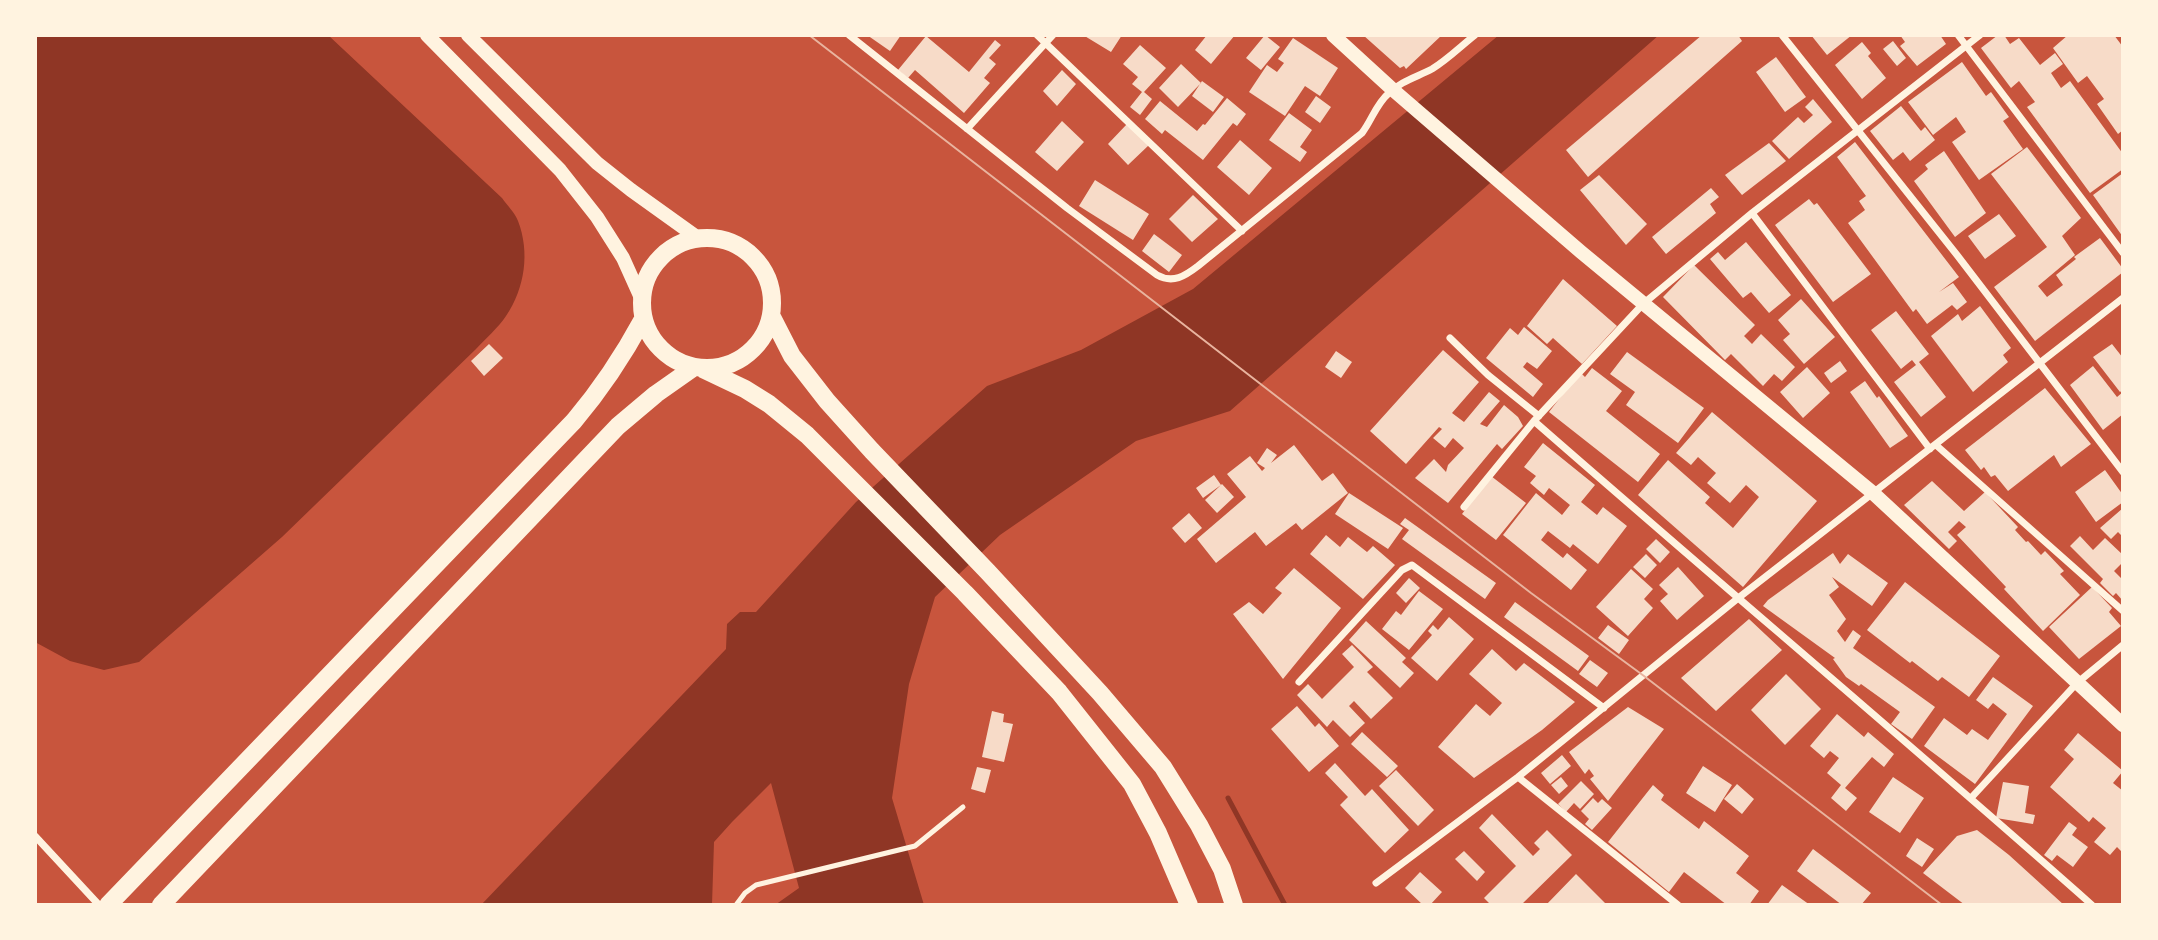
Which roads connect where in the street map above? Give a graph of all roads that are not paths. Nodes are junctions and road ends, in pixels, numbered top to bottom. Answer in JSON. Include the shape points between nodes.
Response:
{"nodes":[{"id":1,"x":427,"y":35,"type":"edge"},
{"id":2,"x":468,"y":35,"type":"edge"},
{"id":3,"x":849,"y":35,"type":"edge"},
{"id":4,"x":1037,"y":35,"type":"edge"},
{"id":5,"x":1053,"y":35,"type":"edge"},
{"id":6,"x":1333,"y":35,"type":"edge"},
{"id":7,"x":1475,"y":35,"type":"edge"},
{"id":8,"x":1782,"y":35,"type":"edge"},
{"id":9,"x":1958,"y":35,"type":"edge"},
{"id":10,"x":1980,"y":35,"type":"edge"},
{"id":11,"x":1045,"y":43,"type":"junction"},
{"id":12,"x":1966,"y":46,"type":"junction"},
{"id":13,"x":1395,"y":92,"type":"junction"},
{"id":14,"x":967,"y":129,"type":"junction"},
{"id":15,"x":1858,"y":130,"type":"junction"},
{"id":16,"x":1752,"y":213,"type":"junction"},
{"id":17,"x":1242,"y":231,"type":"junction"},
{"id":18,"x":698,"y":238,"type":"junction"},
{"id":19,"x":2123,"y":253,"type":"edge"},
{"id":20,"x":641,"y":298,"type":"junction"},
{"id":21,"x":2123,"y":298,"type":"edge"},
{"id":22,"x":1643,"y":304,"type":"junction"},
{"id":23,"x":772,"y":317,"type":"junction"},
{"id":24,"x":643,"y":319,"type":"junction"},
{"id":25,"x":1450,"y":338,"type":"dead end"},
{"id":26,"x":2041,"y":364,"type":"junction"},
{"id":27,"x":698,"y":369,"type":"junction"},
{"id":28,"x":1536,"y":418,"type":"junction"},
{"id":29,"x":1933,"y":447,"type":"junction"},
{"id":30,"x":2123,"y":472,"type":"edge"},
{"id":31,"x":1873,"y":493,"type":"junction"},
{"id":32,"x":1464,"y":507,"type":"dead end"},
{"id":33,"x":1737,"y":599,"type":"junction"},
{"id":34,"x":2123,"y":611,"type":"edge"},
{"id":35,"x":2123,"y":645,"type":"edge"},
{"id":36,"x":1299,"y":682,"type":"dead end"},
{"id":37,"x":2077,"y":683,"type":"junction"},
{"id":38,"x":1604,"y":708,"type":"junction"},
{"id":39,"x":2123,"y":725,"type":"edge"},
{"id":40,"x":1518,"y":777,"type":"junction"},
{"id":41,"x":1971,"y":798,"type":"junction"},
{"id":42,"x":964,"y":807,"type":"dead end"},
{"id":43,"x":35,"y":836,"type":"edge"},
{"id":44,"x":1376,"y":883,"type":"dead end"},
{"id":45,"x":99,"y":905,"type":"edge"},
{"id":46,"x":108,"y":905,"type":"edge"},
{"id":47,"x":161,"y":905,"type":"edge"},
{"id":48,"x":736,"y":905,"type":"edge"},
{"id":49,"x":1189,"y":905,"type":"edge"},
{"id":50,"x":1234,"y":905,"type":"edge"},
{"id":51,"x":1678,"y":905,"type":"edge"},
{"id":52,"x":2092,"y":905,"type":"edge"}],
"edges":[{"from":1,"to":20,"type":"main road","via":[[559,170],[597,216]]},
{"from":2,"to":18,"type":"main road","via":[[597,163]]},
{"from":3,"to":14,"type":"street"},
{"from":4,"to":11,"type":"street"},
{"from":5,"to":11,"type":"street"},
{"from":6,"to":13,"type":"main road"},
{"from":7,"to":13,"type":"street"},
{"from":8,"to":15,"type":"street"},
{"from":9,"to":12,"type":"street"},
{"from":10,"to":12,"type":"street"},
{"from":11,"to":14,"type":"street"},
{"from":11,"to":17,"type":"street"},
{"from":12,"to":15,"type":"street"},
{"from":12,"to":19,"type":"street"},
{"from":13,"to":17,"type":"street","via":[[1377,106],[1362,133]]},
{"from":13,"to":22,"type":"main road"},
{"from":14,"to":17,"type":"street","via":[[1161,278],[1180,278]]},
{"from":15,"to":16,"type":"street"},
{"from":15,"to":26,"type":"street"},
{"from":16,"to":22,"type":"street"},
{"from":16,"to":29,"type":"street"},
{"from":18,"to":20,"type":"highway","via":[[659,258],[647,276]]},
{"from":18,"to":23,"type":"highway","via":[[719,238],[739,245],[755,258],[767,276]]},
{"from":20,"to":24,"type":"highway"},
{"from":21,"to":26,"type":"street"},
{"from":22,"to":28,"type":"street"},
{"from":22,"to":31,"type":"main road"},
{"from":23,"to":27,"type":"highway","via":[[763,339],[747,356],[726,366]]},
{"from":23,"to":50,"type":"highway","via":[[806,375],[872,451],[1100,693],[1163,767],[1222,869]]},
{"from":24,"to":27,"type":"highway","via":[[661,351]]},
{"from":24,"to":46,"type":"highway","via":[[603,386],[574,421]]},
{"from":25,"to":28,"type":"street"},
{"from":26,"to":29,"type":"street"},
{"from":26,"to":30,"type":"street"},
{"from":27,"to":47,"type":"highway","via":[[656,394],[618,426]]},
{"from":27,"to":49,"type":"highway","via":[[745,389],[807,435],[1059,692],[1132,784]]},
{"from":28,"to":32,"type":"street"},
{"from":28,"to":33,"type":"street"},
{"from":29,"to":31,"type":"street"},
{"from":29,"to":34,"type":"street"},
{"from":31,"to":33,"type":"street"},
{"from":31,"to":37,"type":"main road"},
{"from":33,"to":38,"type":"street"},
{"from":33,"to":41,"type":"street"},
{"from":35,"to":37,"type":"street"},
{"from":36,"to":38,"type":"street","via":[[1402,570],[1412,565]]},
{"from":37,"to":39,"type":"main road"},
{"from":37,"to":41,"type":"street"},
{"from":38,"to":40,"type":"street"},
{"from":40,"to":44,"type":"street"},
{"from":40,"to":51,"type":"street"},
{"from":41,"to":52,"type":"street"},
{"from":42,"to":48,"type":"lane","via":[[915,846],[756,885]]},
{"from":43,"to":45,"type":"street"}]}
